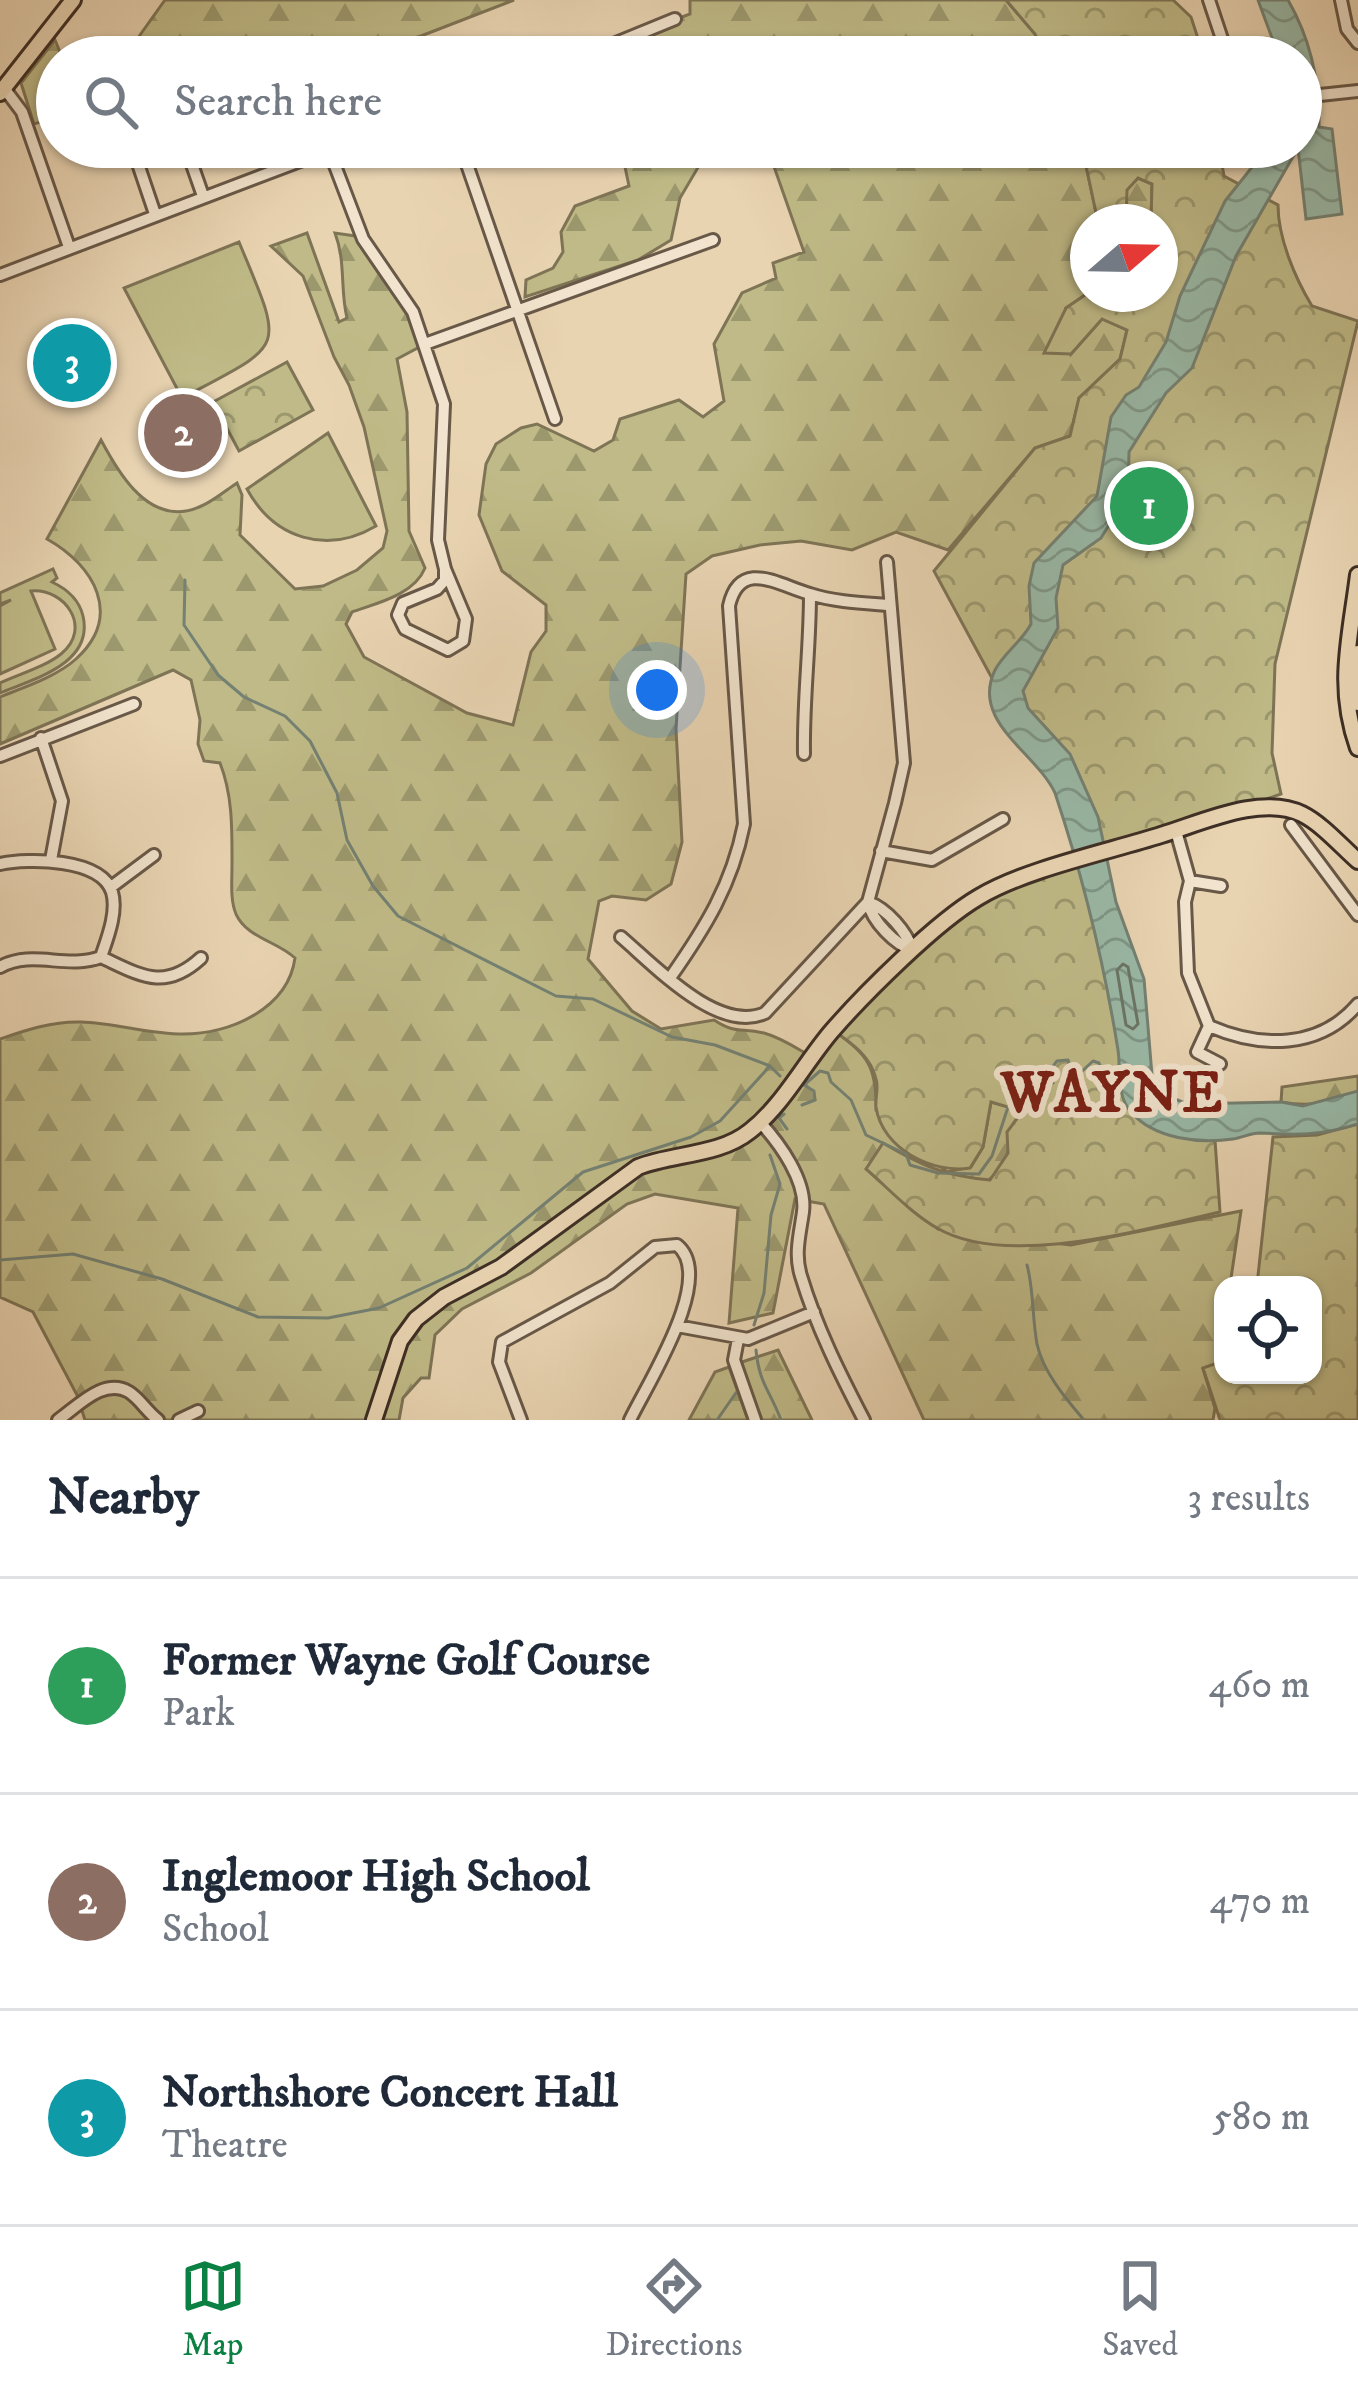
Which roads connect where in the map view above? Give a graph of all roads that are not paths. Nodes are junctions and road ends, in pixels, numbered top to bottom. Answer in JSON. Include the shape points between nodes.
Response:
{"nodes":[{"id":1,"x":73,"y":0,"type":"edge"},
{"id":2,"x":1209,"y":0,"type":"edge"},
{"id":3,"x":1341,"y":0,"type":"edge"},
{"id":4,"x":675,"y":19,"type":"dead end"},
{"id":5,"x":45,"y":36,"type":"edge"},
{"id":6,"x":635,"y":36,"type":"edge"},
{"id":7,"x":1221,"y":36,"type":"edge"},
{"id":8,"x":1358,"y":43,"type":"edge"},
{"id":9,"x":36,"y":47,"type":"edge"},
{"id":10,"x":2,"y":91,"type":"edge"},
{"id":11,"x":1358,"y":91,"type":"edge"},
{"id":12,"x":1322,"y":94,"type":"edge"},
{"id":13,"x":36,"y":152,"type":"edge"},
{"id":14,"x":41,"y":168,"type":"edge"},
{"id":15,"x":138,"y":168,"type":"edge"},
{"id":16,"x":193,"y":168,"type":"edge"},
{"id":17,"x":269,"y":168,"type":"edge"},
{"id":18,"x":340,"y":168,"type":"edge"},
{"id":19,"x":468,"y":168,"type":"edge"},
{"id":20,"x":203,"y":196,"type":"junction"},
{"id":21,"x":155,"y":214,"type":"junction"},
{"id":22,"x":712,"y":240,"type":"dead end"},
{"id":23,"x":69,"y":247,"type":"junction"},
{"id":24,"x":0,"y":275,"type":"edge"},
{"id":25,"x":518,"y":312,"type":"junction"},
{"id":26,"x":425,"y":344,"type":"junction"},
{"id":27,"x":555,"y":419,"type":"dead end"},
{"id":28,"x":886,"y":562,"type":"dead end"},
{"id":29,"x":445,"y":568,"type":"junction"},
{"id":30,"x":1358,"y":575,"type":"edge"},
{"id":31,"x":810,"y":594,"type":"junction"},
{"id":32,"x":889,"y":605,"type":"junction"},
{"id":33,"x":1358,"y":653,"type":"edge"},
{"id":34,"x":1358,"y":703,"type":"edge"},
{"id":35,"x":134,"y":704,"type":"dead end"},
{"id":36,"x":41,"y":738,"type":"junction"},
{"id":37,"x":1358,"y":748,"type":"edge"},
{"id":38,"x":804,"y":754,"type":"dead end"},
{"id":39,"x":0,"y":756,"type":"edge"},
{"id":40,"x":1003,"y":819,"type":"dead end"},
{"id":41,"x":1291,"y":824,"type":"dead end"},
{"id":42,"x":1176,"y":831,"type":"junction"},
{"id":43,"x":881,"y":851,"type":"junction"},
{"id":44,"x":154,"y":855,"type":"dead end"},
{"id":45,"x":51,"y":860,"type":"junction"},
{"id":46,"x":1358,"y":861,"type":"edge"},
{"id":47,"x":0,"y":864,"type":"edge"},
{"id":48,"x":1190,"y":880,"type":"junction"},
{"id":49,"x":1221,"y":886,"type":"dead end"},
{"id":50,"x":111,"y":887,"type":"junction"},
{"id":51,"x":868,"y":902,"type":"junction"},
{"id":52,"x":1358,"y":915,"type":"edge"},
{"id":53,"x":621,"y":937,"type":"dead end"},
{"id":54,"x":914,"y":950,"type":"junction"},
{"id":55,"x":100,"y":957,"type":"junction"},
{"id":56,"x":201,"y":958,"type":"dead end"},
{"id":57,"x":0,"y":967,"type":"edge"},
{"id":58,"x":670,"y":979,"type":"junction"},
{"id":59,"x":1358,"y":1004,"type":"edge"},
{"id":60,"x":1209,"y":1026,"type":"junction"},
{"id":61,"x":1220,"y":1064,"type":"dead end"},
{"id":62,"x":760,"y":1122,"type":"junction"},
{"id":63,"x":814,"y":1312,"type":"junction"},
{"id":64,"x":677,"y":1326,"type":"junction"},
{"id":65,"x":738,"y":1339,"type":"junction"},
{"id":66,"x":198,"y":1411,"type":"dead end"},
{"id":67,"x":520,"y":1418,"type":"edge"},
{"id":68,"x":58,"y":1420,"type":"edge"},
{"id":69,"x":158,"y":1420,"type":"edge"},
{"id":70,"x":179,"y":1420,"type":"edge"},
{"id":71,"x":374,"y":1420,"type":"edge"},
{"id":72,"x":506,"y":1420,"type":"edge"},
{"id":73,"x":630,"y":1420,"type":"edge"},
{"id":74,"x":755,"y":1420,"type":"edge"},
{"id":75,"x":864,"y":1420,"type":"edge"}],
"edges":[{"from":1,"to":5,"type":"main road"},
{"from":2,"to":7,"type":"street"},
{"from":3,"to":8,"type":"street"},
{"from":4,"to":6,"type":"street"},
{"from":9,"to":10,"type":"main road"},
{"from":10,"to":13,"type":"street","via":[[22,112]]},
{"from":11,"to":12,"type":"street"},
{"from":14,"to":23,"type":"street"},
{"from":15,"to":21,"type":"street"},
{"from":16,"to":20,"type":"street"},
{"from":17,"to":20,"type":"street"},
{"from":18,"to":26,"type":"street","via":[[362,237]]},
{"from":19,"to":25,"type":"street"},
{"from":20,"to":21,"type":"street"},
{"from":21,"to":23,"type":"street"},
{"from":22,"to":25,"type":"street"},
{"from":23,"to":24,"type":"street"},
{"from":25,"to":26,"type":"street"},
{"from":25,"to":27,"type":"street"},
{"from":26,"to":29,"type":"street","via":[[444,404],[438,540]]},
{"from":28,"to":32,"type":"street"},
{"from":29,"to":29,"type":"street","via":[[446,580],[403,603],[398,615],[405,629],[448,650],[463,641],[467,626]]},
{"from":30,"to":37,"type":"main road","via":[[1345,684]]},
{"from":31,"to":32,"type":"street"},
{"from":31,"to":38,"type":"street"},
{"from":31,"to":58,"type":"street","via":[[760,578],[732,591],[744,824],[712,919]]},
{"from":32,"to":43,"type":"street","via":[[904,763]]},
{"from":33,"to":34,"type":"main road"},
{"from":35,"to":36,"type":"street"},
{"from":36,"to":39,"type":"street"},
{"from":36,"to":45,"type":"street","via":[[62,801]]},
{"from":40,"to":43,"type":"street","via":[[932,860]]},
{"from":41,"to":52,"type":"street"},
{"from":42,"to":46,"type":"main road","via":[[1281,808],[1306,816]]},
{"from":42,"to":48,"type":"street"},
{"from":42,"to":54,"type":"main road","via":[[976,898]]},
{"from":43,"to":51,"type":"street"},
{"from":44,"to":50,"type":"street"},
{"from":45,"to":47,"type":"street"},
{"from":45,"to":50,"type":"street"},
{"from":48,"to":49,"type":"street"},
{"from":48,"to":60,"type":"street","via":[[1188,973]]},
{"from":50,"to":55,"type":"street"},
{"from":51,"to":54,"type":"street"},
{"from":51,"to":58,"type":"street","via":[[765,1013],[749,1020],[720,1014]]},
{"from":53,"to":58,"type":"street"},
{"from":54,"to":62,"type":"main road","via":[[833,1030]]},
{"from":55,"to":56,"type":"street","via":[[146,978],[184,974]]},
{"from":55,"to":57,"type":"street","via":[[34,957]]},
{"from":59,"to":60,"type":"street","via":[[1325,1032],[1284,1043]]},
{"from":60,"to":61,"type":"street","via":[[1197,1052]]},
{"from":62,"to":63,"type":"street","via":[[801,1189],[798,1264]]},
{"from":62,"to":71,"type":"main road","via":[[726,1144],[638,1167],[502,1267],[433,1304],[400,1341]]},
{"from":63,"to":65,"type":"street"},
{"from":63,"to":75,"type":"street"},
{"from":64,"to":65,"type":"street"},
{"from":64,"to":67,"type":"street","via":[[691,1273],[686,1253],[677,1245],[655,1247],[610,1283],[499,1346]]},
{"from":64,"to":73,"type":"street"},
{"from":65,"to":74,"type":"street","via":[[734,1360]]},
{"from":66,"to":70,"type":"street"},
{"from":67,"to":72,"type":"street"},
{"from":68,"to":69,"type":"street","via":[[112,1388],[124,1388]]}]}
